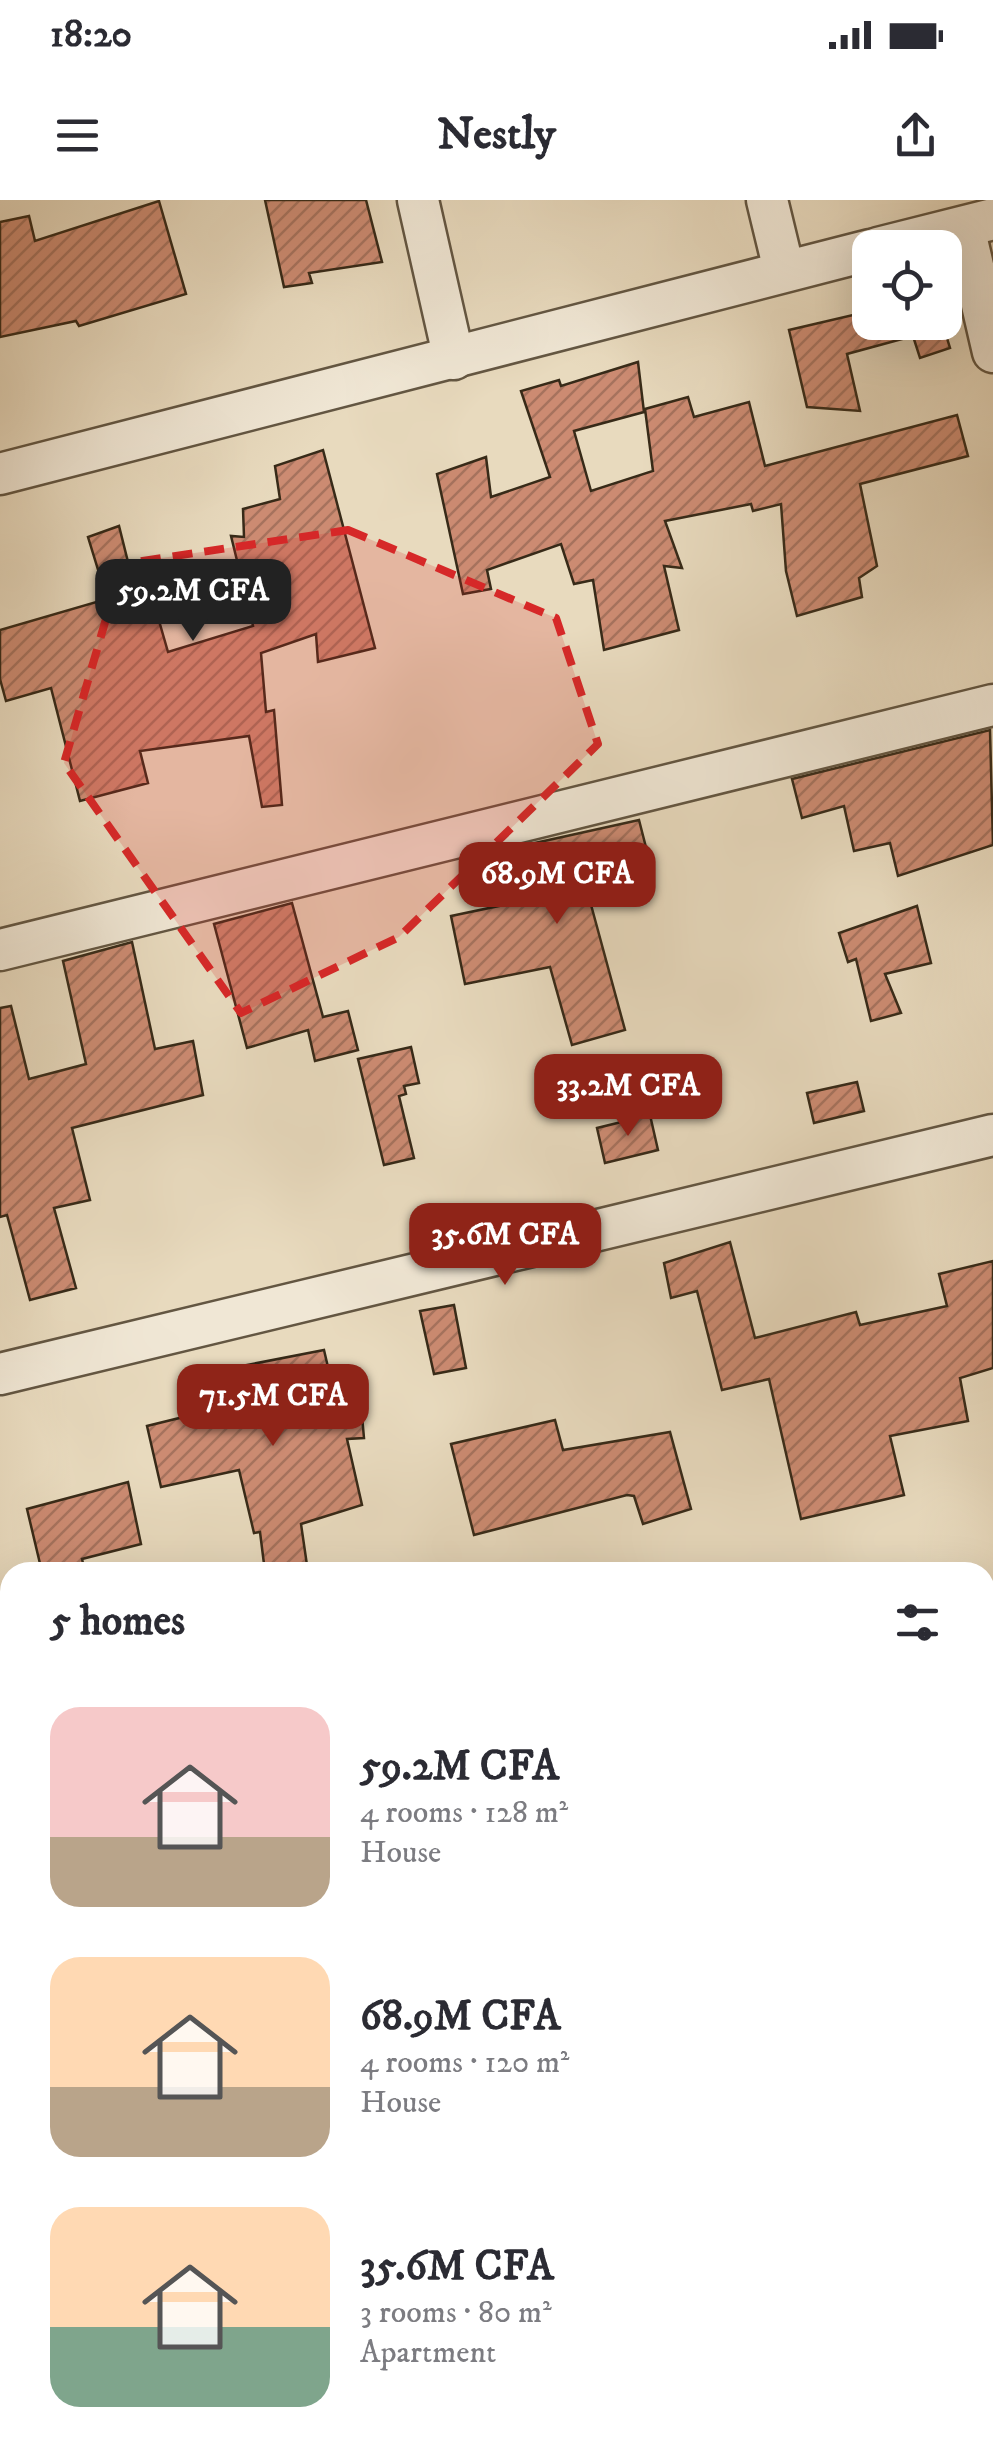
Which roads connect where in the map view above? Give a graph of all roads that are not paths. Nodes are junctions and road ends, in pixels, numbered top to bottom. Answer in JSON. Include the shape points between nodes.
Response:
{"nodes":[{"id":1,"x":418,"y":200,"type":"edge"},
{"id":2,"x":767,"y":200,"type":"edge"},
{"id":3,"x":979,"y":223,"type":"edge"},
{"id":4,"x":951,"y":230,"type":"edge"},
{"id":5,"x":852,"y":254,"type":"edge"},
{"id":6,"x":784,"y":270,"type":"junction"},
{"id":7,"x":993,"y":352,"type":"edge"},
{"id":8,"x":454,"y":359,"type":"junction"},
{"id":9,"x":0,"y":474,"type":"edge"},
{"id":10,"x":993,"y":705,"type":"edge"},
{"id":11,"x":0,"y":950,"type":"edge"},
{"id":12,"x":993,"y":1135,"type":"edge"},
{"id":13,"x":0,"y":1374,"type":"edge"}],
"edges":[{"from":1,"to":8,"type":"street"},
{"from":2,"to":6,"type":"street"},
{"from":3,"to":4,"type":"street"},
{"from":3,"to":7,"type":"street"},
{"from":5,"to":6,"type":"street"},
{"from":6,"to":8,"type":"street"},
{"from":8,"to":9,"type":"street"},
{"from":10,"to":11,"type":"street"},
{"from":12,"to":13,"type":"street"}]}
